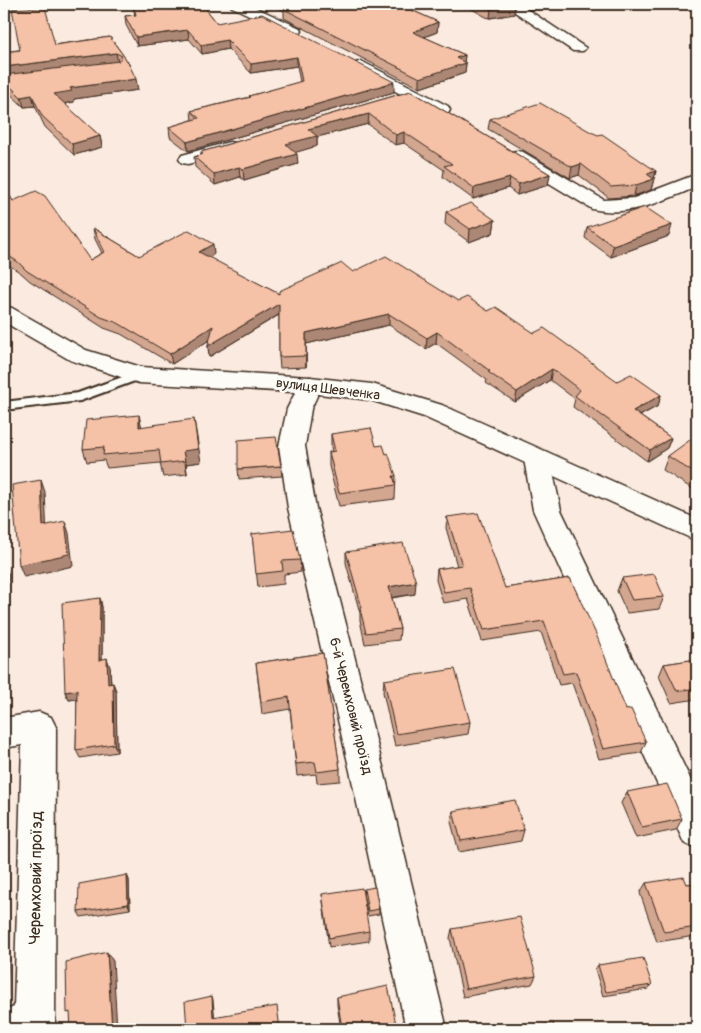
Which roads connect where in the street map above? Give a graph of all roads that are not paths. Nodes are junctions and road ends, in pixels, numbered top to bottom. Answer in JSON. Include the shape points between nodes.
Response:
{"nodes":[{"id":1,"x":237,"y":4,"type":"edge"},
{"id":2,"x":510,"y":4,"type":"edge"},
{"id":3,"x":312,"y":40,"type":"edge"},
{"id":4,"x":578,"y":48,"type":"dead end"},
{"id":5,"x":345,"y":58,"type":"edge"},
{"id":6,"x":413,"y":93,"type":"junction"},
{"id":7,"x":384,"y":101,"type":"edge"},
{"id":8,"x":455,"y":118,"type":"edge"},
{"id":9,"x":244,"y":143,"type":"edge"},
{"id":10,"x":506,"y":149,"type":"edge"},
{"id":11,"x":188,"y":159,"type":"dead end"},
{"id":12,"x":697,"y":180,"type":"edge"},
{"id":13,"x":4,"y":313,"type":"edge"},
{"id":14,"x":139,"y":375,"type":"junction"},
{"id":15,"x":310,"y":384,"type":"junction"},
{"id":16,"x":4,"y":406,"type":"edge"},
{"id":17,"x":537,"y":459,"type":"junction"},
{"id":18,"x":697,"y":531,"type":"edge"},
{"id":19,"x":4,"y":733,"type":"edge"},
{"id":20,"x":697,"y":831,"type":"edge"},
{"id":21,"x":25,"y":1027,"type":"edge"},
{"id":22,"x":427,"y":1029,"type":"edge"}],
"edges":[{"from":1,"to":3,"type":"street"},
{"from":2,"to":4,"type":"street"},
{"from":5,"to":6,"type":"street"},
{"from":6,"to":7,"type":"street"},
{"from":6,"to":8,"type":"street"},
{"from":9,"to":11,"type":"street"},
{"from":10,"to":12,"type":"street","via":[[600,205],[614,208],[630,206]]},
{"from":13,"to":14,"type":"street","name":"вулиця Шевченка","via":[[78,355]]},
{"from":14,"to":15,"type":"street","name":"вулиця Шевченка"},
{"from":14,"to":16,"type":"lane","via":[[80,397]]},
{"from":15,"to":17,"type":"street","name":"вулиця Шевченка","via":[[372,392],[433,411]]},
{"from":15,"to":22,"type":"street","name":"6-й Черемховий проїзд","via":[[299,409],[292,446],[302,508]]},
{"from":17,"to":18,"type":"street","name":"вулиця Шевченка"},
{"from":17,"to":20,"type":"street","via":[[547,510]]},
{"from":19,"to":21,"type":"street","name":"Черемховий проїзд","via":[[39,727]]}]}
